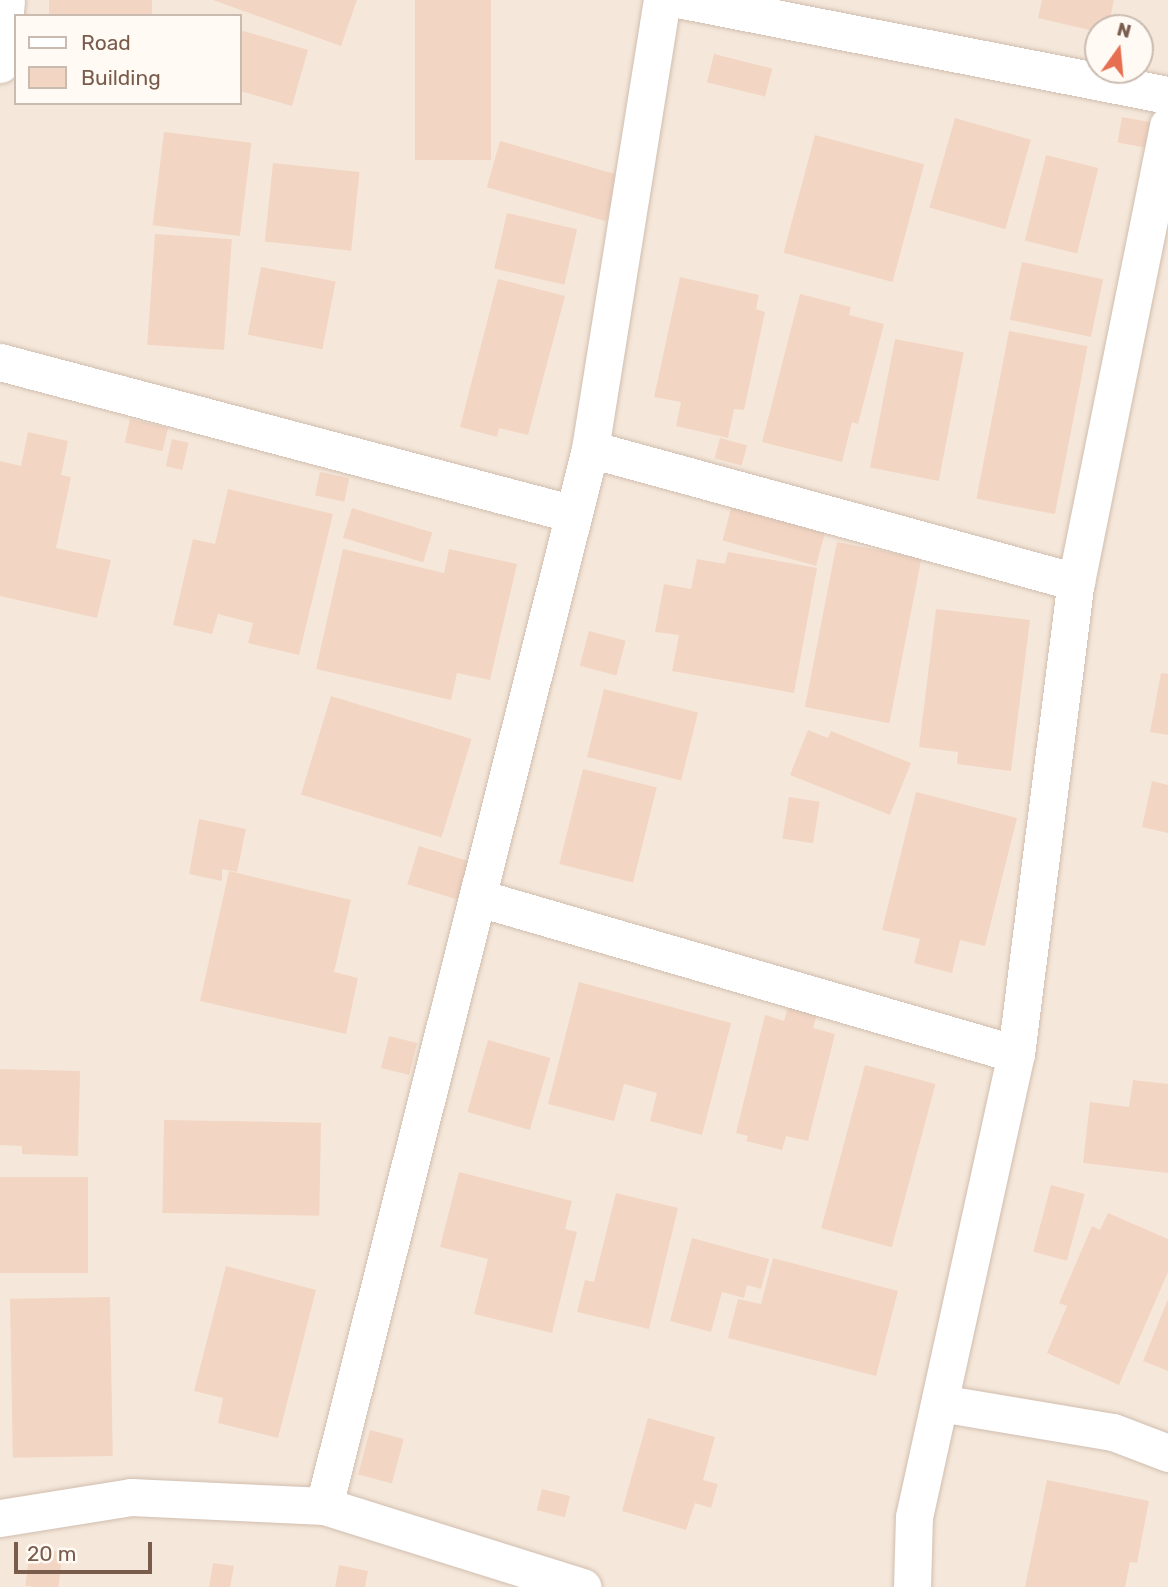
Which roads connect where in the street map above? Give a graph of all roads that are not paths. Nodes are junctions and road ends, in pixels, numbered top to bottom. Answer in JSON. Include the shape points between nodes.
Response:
{"nodes":[{"id":1,"x":6,"y":0,"type":"edge"},
{"id":2,"x":662,"y":0,"type":"edge"},
{"id":3,"x":683,"y":0,"type":"edge"},
{"id":4,"x":0,"y":64,"type":"edge"},
{"id":5,"x":1168,"y":95,"type":"edge"},
{"id":6,"x":1168,"y":125,"type":"edge"},
{"id":7,"x":0,"y":362,"type":"edge"},
{"id":8,"x":590,"y":449,"type":"junction"},
{"id":9,"x":570,"y":513,"type":"junction"},
{"id":10,"x":1076,"y":582,"type":"junction"},
{"id":11,"x":479,"y":898,"type":"junction"},
{"id":12,"x":1016,"y":1054,"type":"junction"},
{"id":13,"x":940,"y":1403,"type":"junction"},
{"id":14,"x":1168,"y":1453,"type":"edge"},
{"id":15,"x":324,"y":1506,"type":"junction"},
{"id":16,"x":0,"y":1518,"type":"edge"},
{"id":17,"x":583,"y":1587,"type":"edge"},
{"id":18,"x":912,"y":1587,"type":"edge"}],
"edges":[{"from":1,"to":4,"type":"street"},
{"from":2,"to":8,"type":"street"},
{"from":3,"to":5,"type":"street"},
{"from":6,"to":10,"type":"street"},
{"from":7,"to":9,"type":"street"},
{"from":8,"to":9,"type":"street"},
{"from":8,"to":10,"type":"street"},
{"from":9,"to":11,"type":"street"},
{"from":10,"to":12,"type":"street"},
{"from":11,"to":12,"type":"street"},
{"from":11,"to":15,"type":"street"},
{"from":12,"to":13,"type":"street"},
{"from":13,"to":14,"type":"street","via":[[1113,1432]]},
{"from":13,"to":18,"type":"street","via":[[914,1517]]},
{"from":15,"to":16,"type":"street","via":[[131,1497]]},
{"from":15,"to":17,"type":"street"}]}
